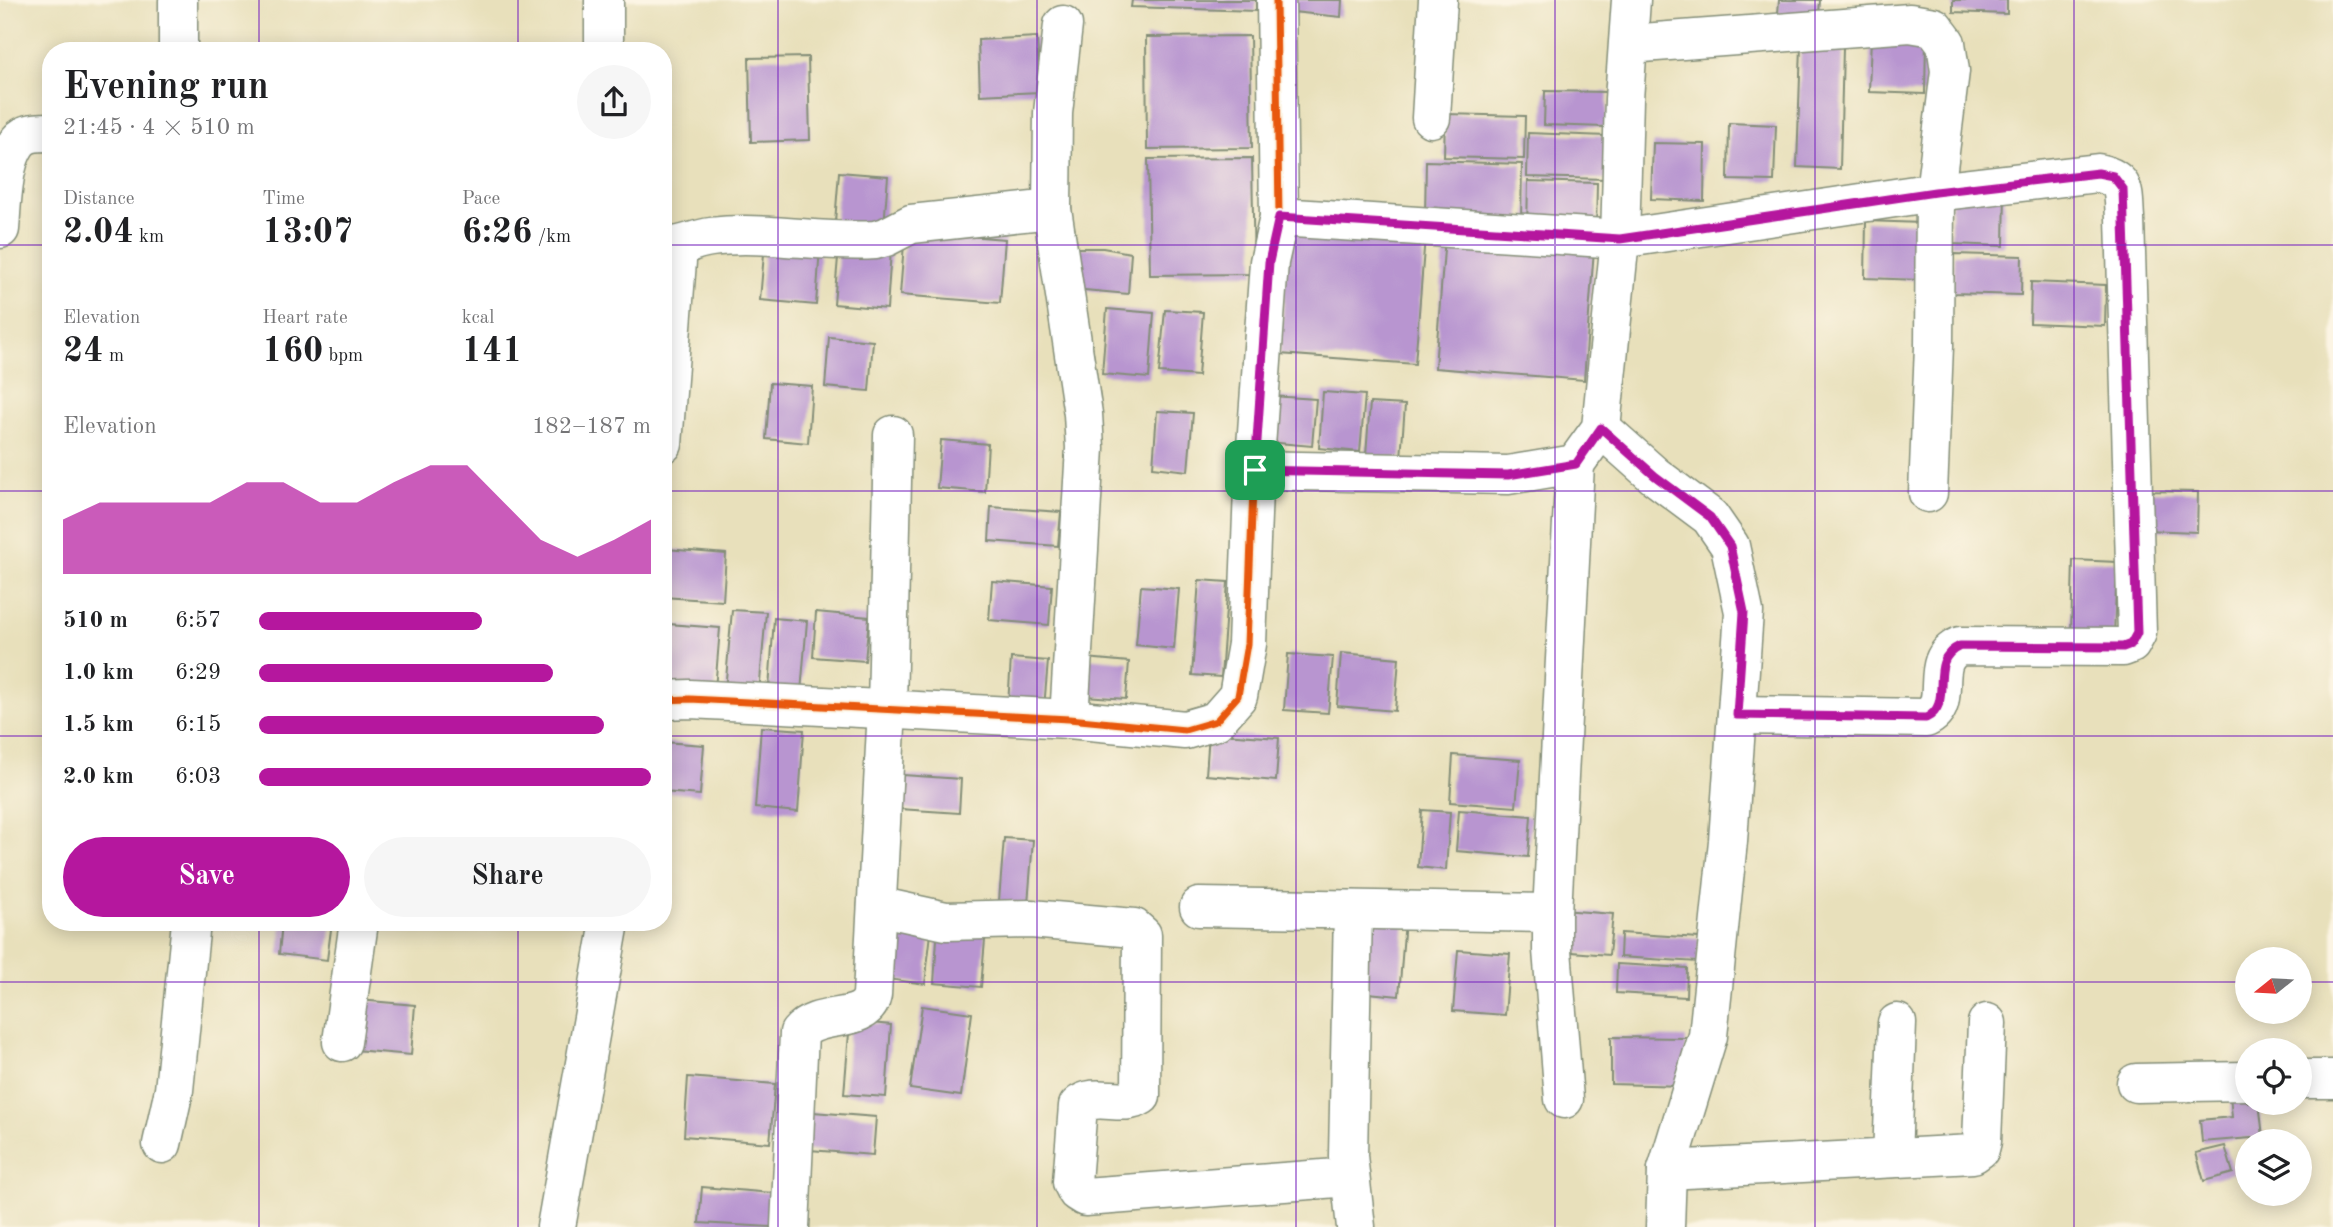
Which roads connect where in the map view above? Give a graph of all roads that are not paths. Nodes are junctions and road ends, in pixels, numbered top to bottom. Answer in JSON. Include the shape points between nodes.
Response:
{"nodes":[{"id":1,"x":178,"y":0,"type":"edge"},
{"id":2,"x":604,"y":0,"type":"edge"},
{"id":3,"x":1276,"y":0,"type":"edge"},
{"id":4,"x":1437,"y":0,"type":"edge"},
{"id":5,"x":1632,"y":0,"type":"edge"},
{"id":6,"x":1063,"y":25,"type":"dead end"},
{"id":7,"x":178,"y":42,"type":"edge"},
{"id":8,"x":604,"y":42,"type":"edge"},
{"id":9,"x":1629,"y":44,"type":"junction"},
{"id":10,"x":1431,"y":118,"type":"dead end"},
{"id":11,"x":42,"y":133,"type":"edge"},
{"id":12,"x":4,"y":166,"type":"edge"},
{"id":13,"x":1935,"y":192,"type":"junction"},
{"id":14,"x":1052,"y":209,"type":"junction"},
{"id":15,"x":1279,"y":217,"type":"junction"},
{"id":16,"x":0,"y":229,"type":"edge"},
{"id":17,"x":1620,"y":239,"type":"junction"},
{"id":18,"x":672,"y":247,"type":"edge"},
{"id":19,"x":1601,"y":428,"type":"junction"},
{"id":20,"x":893,"y":435,"type":"dead end"},
{"id":21,"x":1576,"y":464,"type":"junction"},
{"id":22,"x":1255,"y":470,"type":"junction"},
{"id":23,"x":1928,"y":493,"type":"dead end"},
{"id":24,"x":672,"y":700,"type":"edge"},
{"id":25,"x":887,"y":708,"type":"junction"},
{"id":26,"x":1737,"y":715,"type":"junction"},
{"id":27,"x":1069,"y":719,"type":"junction"},
{"id":28,"x":877,"y":906,"type":"junction"},
{"id":29,"x":1199,"y":907,"type":"dead end"},
{"id":30,"x":1353,"y":910,"type":"junction"},
{"id":31,"x":1552,"y":913,"type":"junction"},
{"id":32,"x":190,"y":931,"type":"edge"},
{"id":33,"x":358,"y":931,"type":"edge"},
{"id":34,"x":608,"y":931,"type":"edge"},
{"id":35,"x":1897,"y":1023,"type":"dead end"},
{"id":36,"x":1987,"y":1023,"type":"dead end"},
{"id":37,"x":342,"y":1042,"type":"dead end"},
{"id":38,"x":2312,"y":1079,"type":"edge"},
{"id":39,"x":2333,"y":1079,"type":"edge"},
{"id":40,"x":2235,"y":1080,"type":"edge"},
{"id":41,"x":2136,"y":1083,"type":"dead end"},
{"id":42,"x":1564,"y":1099,"type":"dead end"},
{"id":43,"x":162,"y":1144,"type":"dead end"},
{"id":44,"x":1892,"y":1158,"type":"junction"},
{"id":45,"x":1667,"y":1170,"type":"junction"},
{"id":46,"x":1350,"y":1177,"type":"junction"},
{"id":47,"x":556,"y":1227,"type":"edge"},
{"id":48,"x":790,"y":1227,"type":"edge"},
{"id":49,"x":1356,"y":1227,"type":"edge"},
{"id":50,"x":1665,"y":1227,"type":"edge"}],
"edges":[{"from":1,"to":7,"type":"street"},
{"from":2,"to":8,"type":"street"},
{"from":3,"to":15,"type":"street"},
{"from":4,"to":10,"type":"street"},
{"from":5,"to":9,"type":"street"},
{"from":6,"to":14,"type":"street","via":[[1052,113]]},
{"from":9,"to":13,"type":"street","via":[[1910,23],[1934,27],[1946,43],[1950,71]]},
{"from":9,"to":17,"type":"street"},
{"from":11,"to":12,"type":"street","via":[[27,134],[12,148]]},
{"from":12,"to":16,"type":"street"},
{"from":13,"to":17,"type":"street"},
{"from":13,"to":23,"type":"street"},
{"from":13,"to":26,"type":"street","via":[[2098,173],[2113,176],[2123,189],[2137,633],[2131,644],[2123,647],[1960,646],[1949,650],[1944,657],[1938,707],[1926,718]]},
{"from":14,"to":18,"type":"street","via":[[911,224],[874,240],[709,237]]},
{"from":14,"to":27,"type":"street","via":[[1085,447]]},
{"from":15,"to":17,"type":"street"},
{"from":15,"to":22,"type":"street","via":[[1269,262]]},
{"from":17,"to":19,"type":"street"},
{"from":19,"to":21,"type":"street"},
{"from":19,"to":26,"type":"street","via":[[1710,517],[1730,546],[1744,612]]},
{"from":20,"to":25,"type":"street"},
{"from":21,"to":22,"type":"street","via":[[1508,475]]},
{"from":21,"to":31,"type":"street"},
{"from":22,"to":27,"type":"street","via":[[1247,644],[1238,696],[1216,721],[1185,730]]},
{"from":24,"to":25,"type":"street"},
{"from":25,"to":27,"type":"street"},
{"from":25,"to":28,"type":"street"},
{"from":26,"to":45,"type":"street","via":[[1708,1037]]},
{"from":28,"to":46,"type":"street","via":[[946,921],[1031,919],[1134,928],[1142,935],[1141,1096],[1134,1100],[1089,1099],[1078,1106],[1072,1182],[1085,1197]]},
{"from":28,"to":48,"type":"street","via":[[870,1004],[863,1012],[814,1021],[799,1033]]},
{"from":29,"to":30,"type":"street"},
{"from":30,"to":31,"type":"street"},
{"from":30,"to":46,"type":"street"},
{"from":31,"to":42,"type":"street"},
{"from":32,"to":43,"type":"street","via":[[174,1090]]},
{"from":33,"to":37,"type":"street"},
{"from":34,"to":47,"type":"street"},
{"from":35,"to":44,"type":"street"},
{"from":36,"to":44,"type":"street","via":[[1980,1149],[1973,1154]]},
{"from":38,"to":39,"type":"street"},
{"from":40,"to":41,"type":"street"},
{"from":44,"to":45,"type":"street"},
{"from":45,"to":50,"type":"street"},
{"from":46,"to":49,"type":"street"}]}
